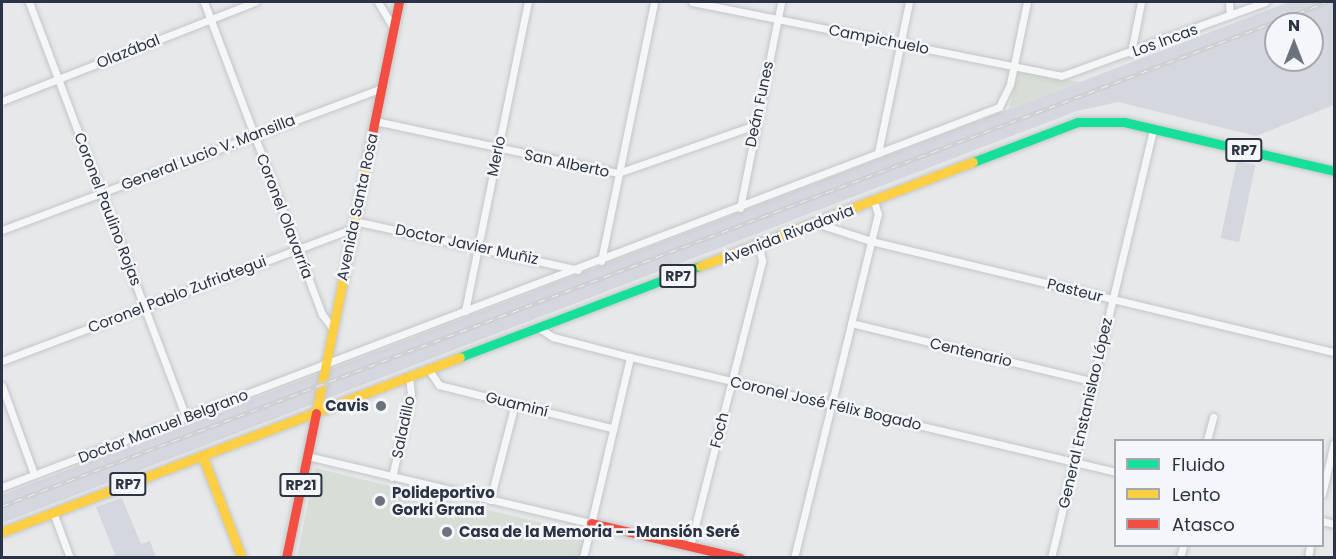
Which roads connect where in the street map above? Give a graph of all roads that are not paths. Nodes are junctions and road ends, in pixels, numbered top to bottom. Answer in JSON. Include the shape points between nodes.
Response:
{"nodes":[{"id":1,"x":29,"y":2,"type":"edge"},
{"id":2,"x":204,"y":2,"type":"edge"},
{"id":3,"x":255,"y":2,"type":"edge"},
{"id":4,"x":378,"y":2,"type":"edge"},
{"id":5,"x":399,"y":2,"type":"edge"},
{"id":6,"x":528,"y":2,"type":"edge"},
{"id":7,"x":654,"y":2,"type":"edge"},
{"id":8,"x":692,"y":2,"type":"edge"},
{"id":9,"x":781,"y":2,"type":"edge"},
{"id":10,"x":909,"y":2,"type":"edge"},
{"id":11,"x":1027,"y":2,"type":"edge"},
{"id":12,"x":1141,"y":2,"type":"edge"},
{"id":13,"x":1229,"y":2,"type":"edge"},
{"id":14,"x":1265,"y":2,"type":"edge"},
{"id":15,"x":1230,"y":15,"type":"junction"},
{"id":16,"x":210,"y":18,"type":"junction"},
{"id":17,"x":777,"y":19,"type":"junction"},
{"id":18,"x":393,"y":27,"type":"junction"},
{"id":19,"x":900,"y":42,"type":"junction"},
{"id":20,"x":1131,"y":53,"type":"junction"},
{"id":21,"x":1014,"y":67,"type":"junction"},
{"id":22,"x":1066,"y":76,"type":"joint"},
{"id":23,"x":59,"y":79,"type":"junction"},
{"id":24,"x":381,"y":88,"type":"junction"},
{"id":25,"x":2,"y":101,"type":"edge"},
{"id":26,"x":375,"y":121,"type":"junction"},
{"id":27,"x":755,"y":125,"type":"junction"},
{"id":28,"x":1153,"y":129,"type":"junction"},
{"id":29,"x":254,"y":134,"type":"junction"},
{"id":30,"x":498,"y":146,"type":"junction"},
{"id":31,"x":878,"y":153,"type":"junction"},
{"id":32,"x":1335,"y":171,"type":"edge"},
{"id":33,"x":618,"y":173,"type":"junction"},
{"id":34,"x":102,"y":192,"type":"junction"},
{"id":35,"x":874,"y":202,"type":"junction"},
{"id":36,"x":740,"y":207,"type":"junction"},
{"id":37,"x":816,"y":223,"type":"junction"},
{"id":38,"x":353,"y":225,"type":"junction"},
{"id":39,"x":2,"y":230,"type":"edge"},
{"id":40,"x":872,"y":241,"type":"junction"},
{"id":41,"x":477,"y":245,"type":"junction"},
{"id":42,"x":759,"y":245,"type":"junction"},
{"id":43,"x":297,"y":248,"type":"junction"},
{"id":44,"x":601,"y":261,"type":"junction"},
{"id":45,"x":578,"y":270,"type":"junction"},
{"id":46,"x":1112,"y":300,"type":"junction"},
{"id":47,"x":146,"y":306,"type":"junction"},
{"id":48,"x":465,"y":311,"type":"junction"},
{"id":49,"x":851,"y":323,"type":"junction"},
{"id":50,"x":332,"y":328,"type":"junction"},
{"id":51,"x":539,"y":328,"type":"junction"},
{"id":52,"x":1335,"y":352,"type":"edge"},
{"id":53,"x":630,"y":357,"type":"junction"},
{"id":54,"x":2,"y":361,"type":"edge"},
{"id":55,"x":326,"y":365,"type":"junction"},
{"id":56,"x":429,"y":370,"type":"junction"},
{"id":57,"x":409,"y":377,"type":"junction"},
{"id":58,"x":731,"y":381,"type":"junction"},
{"id":59,"x":1091,"y":381,"type":"junction"},
{"id":60,"x":2,"y":386,"type":"edge"},
{"id":61,"x":515,"y":403,"type":"junction"},
{"id":62,"x":831,"y":405,"type":"junction"},
{"id":63,"x":316,"y":413,"type":"junction"},
{"id":64,"x":186,"y":417,"type":"junction"},
{"id":65,"x":1213,"y":417,"type":"dead end"},
{"id":66,"x":612,"y":428,"type":"junction"},
{"id":67,"x":1208,"y":439,"type":"edge"},
{"id":68,"x":1335,"y":443,"type":"edge"},
{"id":69,"x":202,"y":456,"type":"junction"},
{"id":70,"x":307,"y":456,"type":"junction"},
{"id":71,"x":1074,"y":462,"type":"junction"},
{"id":72,"x":1114,"y":472,"type":"edge"},
{"id":73,"x":34,"y":474,"type":"junction"},
{"id":74,"x":392,"y":477,"type":"junction"},
{"id":75,"x":2,"y":487,"type":"edge"},
{"id":76,"x":1324,"y":490,"type":"edge"},
{"id":77,"x":490,"y":500,"type":"junction"},
{"id":78,"x":53,"y":512,"type":"junction"},
{"id":79,"x":591,"y":524,"type":"junction"},
{"id":80,"x":2,"y":532,"type":"edge"},
{"id":81,"x":690,"y":546,"type":"junction"},
{"id":82,"x":725,"y":556,"type":"edge"},
{"id":83,"x":70,"y":558,"type":"edge"},
{"id":84,"x":242,"y":558,"type":"edge"},
{"id":85,"x":286,"y":558,"type":"edge"},
{"id":86,"x":583,"y":558,"type":"edge"},
{"id":87,"x":740,"y":558,"type":"edge"},
{"id":88,"x":794,"y":558,"type":"edge"},
{"id":89,"x":1051,"y":558,"type":"edge"}],
"edges":[{"from":1,"to":23,"type":"street","name":"Coronel Paulino Rojas"},
{"from":2,"to":16,"type":"street","name":"Coronel Olavarría"},
{"from":3,"to":16,"type":"street","name":"Olazábal"},
{"from":4,"to":18,"type":"street"},
{"from":5,"to":18,"type":"main road","name":"Avenida Santa Rosa"},
{"from":6,"to":30,"type":"street","name":"Merlo"},
{"from":7,"to":33,"type":"street"},
{"from":8,"to":17,"type":"street","name":"Campichuelo"},
{"from":9,"to":17,"type":"street","name":"Deán Funes"},
{"from":10,"to":19,"type":"street"},
{"from":11,"to":21,"type":"street"},
{"from":12,"to":20,"type":"street"},
{"from":13,"to":15,"type":"street"},
{"from":14,"to":15,"type":"street","name":"Los Incas"},
{"from":15,"to":20,"type":"street","name":"Los Incas"},
{"from":16,"to":23,"type":"street","name":"Olazábal"},
{"from":16,"to":29,"type":"street","name":"Coronel Olavarría"},
{"from":17,"to":19,"type":"street","name":"Campichuelo"},
{"from":17,"to":27,"type":"street","name":"Deán Funes"},
{"from":18,"to":24,"type":"main road","name":"Avenida Santa Rosa"},
{"from":19,"to":21,"type":"street","name":"Campichuelo"},
{"from":19,"to":31,"type":"street"},
{"from":20,"to":22,"type":"street","name":"Los Incas"},
{"from":21,"to":22,"type":"street","name":"Campichuelo"},
{"from":21,"to":31,"type":"street","via":[[999,107]]},
{"from":23,"to":25,"type":"street","name":"Olazábal"},
{"from":23,"to":34,"type":"street","name":"Coronel Paulino Rojas"},
{"from":24,"to":26,"type":"main road","name":"Avenida Santa Rosa"},
{"from":24,"to":29,"type":"street","name":"General Lucio V. Mansilla"},
{"from":26,"to":30,"type":"street","name":"San Alberto"},
{"from":26,"to":38,"type":"main road","name":"Avenida Santa Rosa"},
{"from":27,"to":33,"type":"street","name":"San Alberto"},
{"from":27,"to":36,"type":"street","name":"Deán Funes"},
{"from":28,"to":32,"type":"main road","number":"RP7"},
{"from":28,"to":35,"type":"main road","name":"Avenida Rivadavia","number":"RP7","via":[[1092,120]]},
{"from":28,"to":46,"type":"street","name":"General Enstanislao López"},
{"from":29,"to":34,"type":"street","name":"General Lucio V. Mansilla"},
{"from":29,"to":43,"type":"street","name":"Coronel Olavarría"},
{"from":30,"to":33,"type":"street","name":"San Alberto"},
{"from":30,"to":41,"type":"street","name":"Merlo"},
{"from":31,"to":36,"type":"street"},
{"from":33,"to":44,"type":"street"},
{"from":34,"to":39,"type":"street","name":"General Lucio V. Mansilla"},
{"from":34,"to":47,"type":"street","name":"Coronel Paulino Rojas"},
{"from":35,"to":37,"type":"main road","name":"Avenida Rivadavia","number":"RP7"},
{"from":35,"to":40,"type":"street","via":[[878,214]]},
{"from":36,"to":44,"type":"street"},
{"from":37,"to":40,"type":"street","name":"Pasteur"},
{"from":37,"to":42,"type":"main road","name":"Avenida Rivadavia","number":"RP7"},
{"from":38,"to":41,"type":"street","name":"Doctor Javier Muñiz"},
{"from":38,"to":43,"type":"street","name":"Coronel Pablo Zufriategui"},
{"from":38,"to":50,"type":"main road","name":"Avenida Santa Rosa"},
{"from":40,"to":46,"type":"street","name":"Pasteur"},
{"from":40,"to":49,"type":"street"},
{"from":41,"to":45,"type":"street","name":"Doctor Javier Muñiz"},
{"from":41,"to":48,"type":"street","name":"Merlo"},
{"from":42,"to":51,"type":"main road","name":"Avenida Rivadavia","number":"RP7"},
{"from":42,"to":58,"type":"street","name":"Foch","via":[[762,261]]},
{"from":43,"to":47,"type":"street","name":"Coronel Pablo Zufriategui"},
{"from":43,"to":50,"type":"street","name":"Coronel Olavarría","via":[[322,314]]},
{"from":44,"to":45,"type":"street"},
{"from":45,"to":48,"type":"street"},
{"from":46,"to":52,"type":"street","name":"Pasteur"},
{"from":46,"to":59,"type":"street","name":"General Enstanislao López"},
{"from":47,"to":54,"type":"street","name":"Coronel Pablo Zufriategui"},
{"from":47,"to":64,"type":"street","name":"Coronel Paulino Rojas"},
{"from":48,"to":55,"type":"street"},
{"from":49,"to":59,"type":"street","name":"Centenario"},
{"from":49,"to":62,"type":"street"},
{"from":50,"to":55,"type":"main road","name":"Avenida Santa Rosa"},
{"from":51,"to":53,"type":"street","name":"Coronel José Félix Bogado","via":[[553,337]]},
{"from":51,"to":56,"type":"main road","name":"Avenida Rivadavia","number":"RP7"},
{"from":53,"to":58,"type":"street","name":"Coronel José Félix Bogado"},
{"from":53,"to":66,"type":"street"},
{"from":55,"to":63,"type":"main road","name":"Avenida Santa Rosa"},
{"from":55,"to":64,"type":"street","name":"Doctor Manuel Belgrano"},
{"from":56,"to":57,"type":"main road","name":"Avenida Rivadavia","number":"RP7"},
{"from":56,"to":61,"type":"street","name":"Guaminí","via":[[439,385]]},
{"from":57,"to":63,"type":"main road","name":"Avenida Rivadavia","number":"RP7"},
{"from":57,"to":74,"type":"street","name":"Saladillo","via":[[411,395]]},
{"from":58,"to":62,"type":"street","name":"Coronel José Félix Bogado"},
{"from":58,"to":81,"type":"street","name":"Foch"},
{"from":59,"to":71,"type":"street","name":"General Enstanislao López"},
{"from":60,"to":73,"type":"street"},
{"from":61,"to":66,"type":"street","name":"Guaminí"},
{"from":61,"to":77,"type":"street"},
{"from":62,"to":71,"type":"street","name":"Coronel José Félix Bogado"},
{"from":62,"to":88,"type":"street"},
{"from":63,"to":69,"type":"main road","number":"RP7"},
{"from":63,"to":70,"type":"main road","number":"RP21"},
{"from":64,"to":73,"type":"street","name":"Doctor Manuel Belgrano"},
{"from":65,"to":67,"type":"street"},
{"from":66,"to":79,"type":"street"},
{"from":68,"to":76,"type":"street"},
{"from":69,"to":78,"type":"main road","number":"RP7"},
{"from":69,"to":84,"type":"main road"},
{"from":70,"to":74,"type":"street"},
{"from":70,"to":85,"type":"main road","number":"RP21"},
{"from":71,"to":72,"type":"street","name":"Coronel José Félix Bogado"},
{"from":71,"to":89,"type":"street","name":"General Enstanislao López"},
{"from":73,"to":75,"type":"street","name":"Doctor Manuel Belgrano"},
{"from":74,"to":77,"type":"street"},
{"from":77,"to":79,"type":"street"},
{"from":78,"to":80,"type":"main road","number":"RP7"},
{"from":78,"to":83,"type":"street"},
{"from":79,"to":81,"type":"main road"},
{"from":79,"to":86,"type":"street"},
{"from":81,"to":82,"type":"main road"},
{"from":82,"to":87,"type":"main road"}]}
